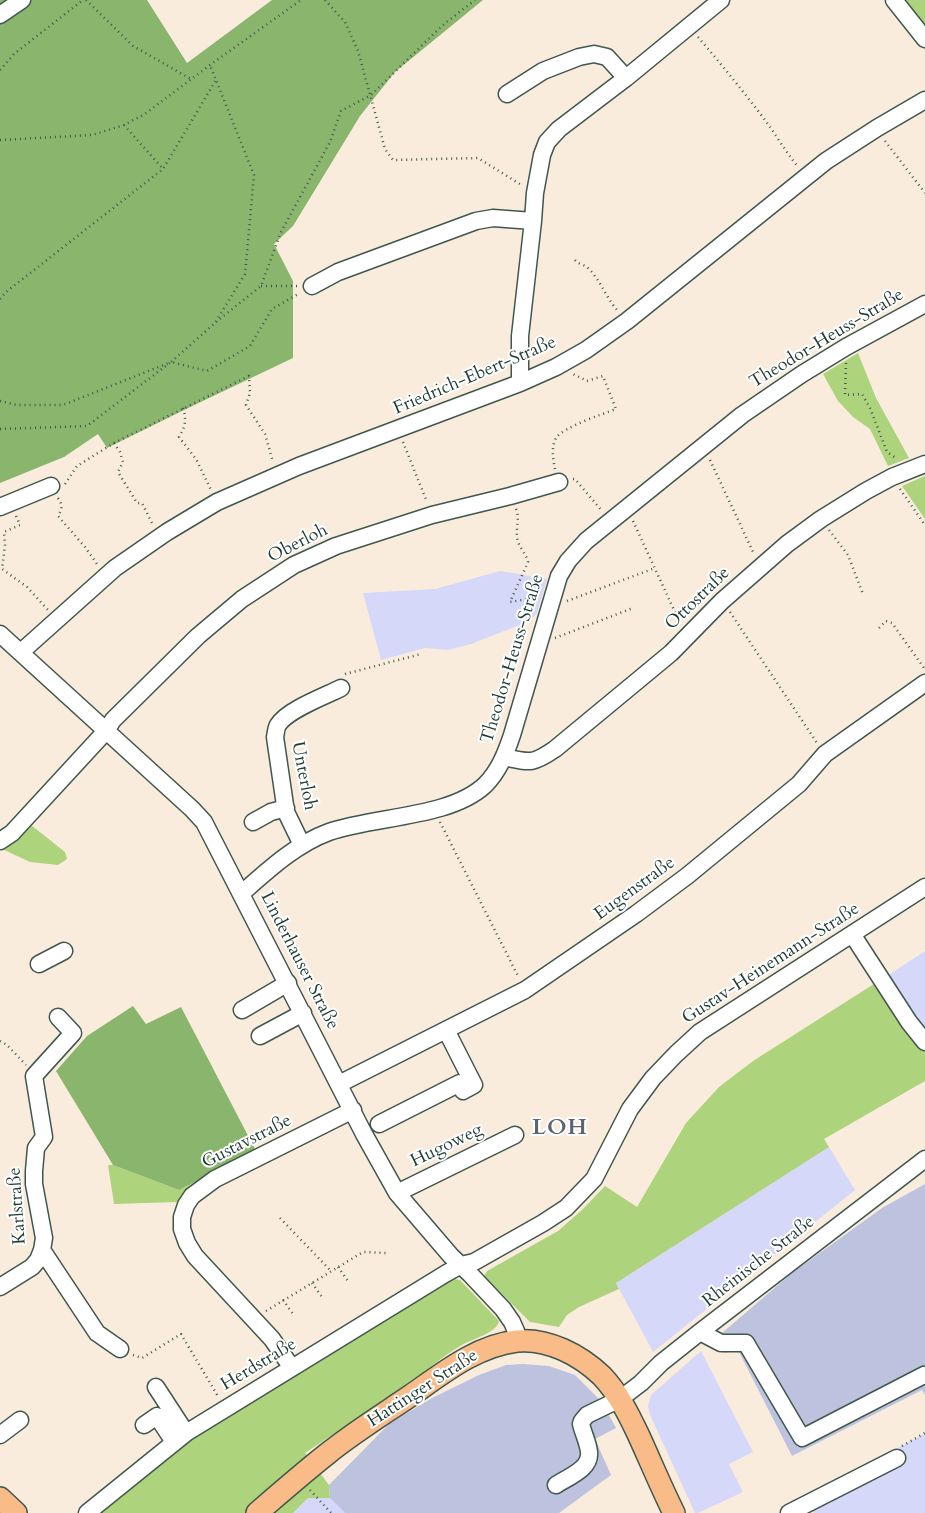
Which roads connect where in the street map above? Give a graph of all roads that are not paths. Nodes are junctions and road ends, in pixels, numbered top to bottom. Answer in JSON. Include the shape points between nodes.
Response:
{"nodes":[{"id":1,"x":22,"y":0,"type":"edge"},
{"id":2,"x":721,"y":0,"type":"edge"},
{"id":3,"x":894,"y":0,"type":"edge"},
{"id":4,"x":0,"y":16,"type":"edge"},
{"id":5,"x":925,"y":39,"type":"edge"},
{"id":6,"x":626,"y":78,"type":"junction"},
{"id":7,"x":507,"y":94,"type":"dead end"},
{"id":8,"x":925,"y":100,"type":"edge"},
{"id":9,"x":533,"y":221,"type":"junction"},
{"id":10,"x":312,"y":286,"type":"road end"},
{"id":11,"x":925,"y":304,"type":"edge"},
{"id":12,"x":520,"y":383,"type":"junction"},
{"id":13,"x":919,"y":466,"type":"edge"},
{"id":14,"x":559,"y":482,"type":"road end"},
{"id":15,"x":51,"y":486,"type":"road end"},
{"id":16,"x":5,"y":505,"type":"edge"},
{"id":17,"x":0,"y":634,"type":"edge"},
{"id":18,"x":21,"y":652,"type":"junction"},
{"id":19,"x":925,"y":683,"type":"edge"},
{"id":20,"x":341,"y":688,"type":"road end"},
{"id":21,"x":106,"y":731,"type":"junction"},
{"id":22,"x":504,"y":757,"type":"junction"},
{"id":23,"x":286,"y":808,"type":"junction"},
{"id":24,"x":253,"y":822,"type":"dead end"},
{"id":25,"x":0,"y":841,"type":"edge"},
{"id":26,"x":302,"y":845,"type":"junction"},
{"id":27,"x":925,"y":887,"type":"edge"},
{"id":28,"x":242,"y":893,"type":"junction"},
{"id":29,"x":852,"y":934,"type":"junction"},
{"id":30,"x":64,"y":951,"type":"dead end"},
{"id":31,"x":39,"y":964,"type":"dead end"},
{"id":32,"x":288,"y":983,"type":"junction"},
{"id":33,"x":242,"y":1010,"type":"dead end"},
{"id":34,"x":303,"y":1013,"type":"junction"},
{"id":35,"x":58,"y":1017,"type":"dead end"},
{"id":36,"x":446,"y":1030,"type":"junction"},
{"id":37,"x":260,"y":1036,"type":"dead end"},
{"id":38,"x":925,"y":1042,"type":"edge"},
{"id":39,"x":339,"y":1084,"type":"junction"},
{"id":40,"x":353,"y":1110,"type":"junction"},
{"id":41,"x":379,"y":1124,"type":"dead end"},
{"id":42,"x":515,"y":1135,"type":"dead end"},
{"id":43,"x":925,"y":1159,"type":"edge"},
{"id":44,"x":397,"y":1193,"type":"junction"},
{"id":45,"x":42,"y":1250,"type":"junction"},
{"id":46,"x":461,"y":1265,"type":"junction"},
{"id":47,"x":0,"y":1287,"type":"edge"},
{"id":48,"x":700,"y":1332,"type":"junction"},
{"id":49,"x":517,"y":1341,"type":"junction"},
{"id":50,"x":120,"y":1349,"type":"road end"},
{"id":51,"x":292,"y":1368,"type":"junction"},
{"id":52,"x":925,"y":1376,"type":"edge"},
{"id":53,"x":156,"y":1387,"type":"dead end"},
{"id":54,"x":620,"y":1399,"type":"junction"},
{"id":55,"x":20,"y":1420,"type":"dead end"},
{"id":56,"x":144,"y":1425,"type":"dead end"},
{"id":57,"x":0,"y":1435,"type":"edge"},
{"id":58,"x":180,"y":1437,"type":"junction"},
{"id":59,"x":897,"y":1458,"type":"road end"},
{"id":60,"x":556,"y":1485,"type":"dead end"},
{"id":61,"x":0,"y":1498,"type":"edge"},
{"id":62,"x":16,"y":1513,"type":"edge"},
{"id":63,"x":87,"y":1513,"type":"edge"},
{"id":64,"x":257,"y":1513,"type":"edge"},
{"id":65,"x":674,"y":1513,"type":"edge"},
{"id":66,"x":789,"y":1513,"type":"edge"}],
"edges":[{"from":1,"to":4,"type":"street"},
{"from":2,"to":6,"type":"street"},
{"from":3,"to":5,"type":"street"},
{"from":6,"to":7,"type":"street","via":[[607,57],[594,54],[543,71]]},
{"from":6,"to":9,"type":"street","via":[[559,129],[547,142],[535,193]]},
{"from":8,"to":12,"type":"street","name":"Friedrich-Ebert-Straße","via":[[846,147],[806,176],[627,321],[586,350]]},
{"from":9,"to":10,"type":"street","via":[[493,218],[476,221],[338,272]]},
{"from":9,"to":12,"type":"street","via":[[520,336]]},
{"from":11,"to":22,"type":"street","name":"Theodor-Heuss-Straße","via":[[846,347],[742,415],[586,541],[558,576]]},
{"from":12,"to":18,"type":"street","name":"Friedrich-Ebert-Straße","via":[[277,475],[218,502],[159,537],[106,576]]},
{"from":13,"to":22,"type":"street","name":"Ottostraße","via":[[866,491],[787,544],[722,600],[671,653],[539,760],[524,762]]},
{"from":14,"to":21,"type":"street","name":"Oberloh","via":[[432,515],[328,550],[294,565],[242,599],[198,636],[113,720]]},
{"from":15,"to":16,"type":"street"},
{"from":17,"to":18,"type":"street","name":"Linderhauser Straße"},
{"from":18,"to":21,"type":"street","name":"Linderhauser Straße"},
{"from":19,"to":36,"type":"street","name":"Eugenstraße","via":[[825,754],[799,784],[636,914],[525,990]]},
{"from":20,"to":23,"type":"street","name":"Unterloh","via":[[298,708],[278,725],[275,737]]},
{"from":21,"to":25,"type":"street","name":"Oberloh","via":[[12,834]]},
{"from":21,"to":28,"type":"street","name":"Linderhauser Straße","via":[[204,822]]},
{"from":22,"to":26,"type":"street","name":"Theodor-Heuss-Straße","via":[[491,778],[473,794],[434,810],[328,832]]},
{"from":23,"to":24,"type":"street","via":[[270,812]]},
{"from":23,"to":26,"type":"street","name":"Unterloh"},
{"from":26,"to":28,"type":"street","name":"Theodor-Heuss-Straße"},
{"from":27,"to":29,"type":"street","name":"Gustav-Heinemann-Straße"},
{"from":28,"to":32,"type":"street","name":"Linderhauser Straße"},
{"from":29,"to":38,"type":"street","via":[[908,1022]]},
{"from":29,"to":46,"type":"street","name":"Gustav-Heinemann-Straße","via":[[700,1032],[676,1054],[630,1109],[594,1179],[566,1208],[474,1262]]},
{"from":30,"to":31,"type":"street"},
{"from":32,"to":33,"type":"street"},
{"from":32,"to":34,"type":"street","name":"Linderhauser Straße"},
{"from":34,"to":37,"type":"street"},
{"from":34,"to":39,"type":"street","name":"Linderhauser Straße"},
{"from":35,"to":45,"type":"street","name":"Karlstraße","via":[[74,1032],[34,1076],[44,1137],[36,1148],[34,1184],[44,1238]]},
{"from":36,"to":39,"type":"street","name":"Eugenstraße"},
{"from":36,"to":41,"type":"street","via":[[474,1085],[464,1090],[460,1083]]},
{"from":39,"to":40,"type":"street","name":"Linderhauser Straße"},
{"from":40,"to":44,"type":"street","name":"Linderhauser Straße"},
{"from":40,"to":51,"type":"street","name":"Gustavstraße","via":[[215,1179],[192,1196],[182,1217],[182,1229],[195,1256],[272,1338]]},
{"from":42,"to":44,"type":"street","name":"Hugoweg"},
{"from":43,"to":48,"type":"street","name":"Rheinische Straße"},
{"from":44,"to":46,"type":"street","name":"Linderhauser Straße"},
{"from":45,"to":47,"type":"street","name":"Karlstraße","via":[[32,1267]]},
{"from":45,"to":50,"type":"street","via":[[97,1333]]},
{"from":46,"to":49,"type":"street","name":"Linderhauser Straße","via":[[504,1309],[516,1330]]},
{"from":46,"to":51,"type":"street","name":"Herdstraße"},
{"from":48,"to":52,"type":"street","via":[[721,1343],[746,1343],[802,1438]]},
{"from":48,"to":54,"type":"street","name":"Rheinische Straße"},
{"from":49,"to":54,"type":"main road","name":"Hattinger Straße","via":[[549,1344],[572,1354],[603,1378]]},
{"from":49,"to":64,"type":"main road","name":"Hattinger Straße","via":[[483,1350],[454,1366],[327,1454]]},
{"from":51,"to":58,"type":"street","name":"Herdstraße"},
{"from":53,"to":58,"type":"street"},
{"from":54,"to":60,"type":"street","name":"Rheinische Straße","via":[[582,1420],[589,1450],[587,1464]]},
{"from":54,"to":65,"type":"main road","name":"Hattinger Straße"},
{"from":55,"to":57,"type":"street"},
{"from":56,"to":58,"type":"street","via":[[157,1416]]},
{"from":58,"to":63,"type":"street","name":"Herdstraße"},
{"from":59,"to":66,"type":"street"},
{"from":61,"to":62,"type":"main road"}]}
